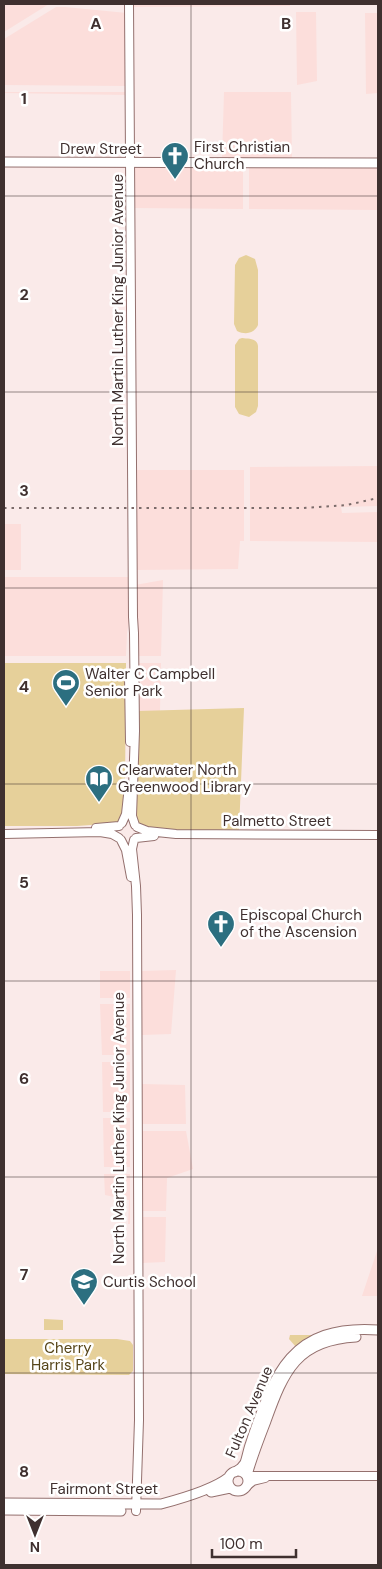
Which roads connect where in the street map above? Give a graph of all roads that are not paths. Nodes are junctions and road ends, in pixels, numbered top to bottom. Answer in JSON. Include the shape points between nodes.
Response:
{"nodes":[{"id":1,"x":129,"y":4,"type":"edge"},
{"id":2,"x":4,"y":162,"type":"edge"},
{"id":3,"x":131,"y":162,"type":"junction"},
{"id":4,"x":378,"y":163,"type":"edge"},
{"id":5,"x":133,"y":617,"type":"junction"},
{"id":6,"x":120,"y":824,"type":"junction"},
{"id":7,"x":136,"y":826,"type":"junction"},
{"id":8,"x":4,"y":829,"type":"edge"},
{"id":9,"x":4,"y":834,"type":"edge"},
{"id":10,"x":176,"y":834,"type":"junction"},
{"id":11,"x":378,"y":835,"type":"edge"},
{"id":12,"x":120,"y":839,"type":"junction"},
{"id":13,"x":135,"y":839,"type":"junction"},
{"id":14,"x":378,"y":1330,"type":"edge"},
{"id":15,"x":378,"y":1336,"type":"edge"},
{"id":16,"x":315,"y":1343,"type":"junction"},
{"id":17,"x":232,"y":1475,"type":"junction"},
{"id":18,"x":136,"y":1476,"type":"junction"},
{"id":19,"x":378,"y":1476,"type":"edge"},
{"id":20,"x":248,"y":1479,"type":"junction"},
{"id":21,"x":230,"y":1488,"type":"junction"},
{"id":22,"x":4,"y":1503,"type":"edge"},
{"id":23,"x":136,"y":1508,"type":"junction"},
{"id":24,"x":4,"y":1510,"type":"edge"}],
"edges":[{"from":1,"to":3,"type":"street","name":"North Martin Luther King Junior Avenue"},
{"from":2,"to":3,"type":"main road","name":"Drew Street"},
{"from":3,"to":4,"type":"main road","name":"Drew Street"},
{"from":3,"to":5,"type":"street","name":"North Martin Luther King Junior Avenue"},
{"from":5,"to":6,"type":"street","name":"North Martin Luther King Junior Avenue","via":[[130,633],[128,792],[126,814]]},
{"from":5,"to":7,"type":"street","name":"North Martin Luther King Junior Avenue","via":[[135,745],[132,816]]},
{"from":6,"to":7,"type":"street","via":[[128,822]]},
{"from":6,"to":8,"type":"street","via":[[70,830]]},
{"from":6,"to":12,"type":"street","via":[[117,832]]},
{"from":7,"to":10,"type":"street","name":"Palmetto Street","via":[[146,831]]},
{"from":7,"to":13,"type":"street"},
{"from":9,"to":12,"type":"street","via":[[100,832]]},
{"from":10,"to":11,"type":"street","name":"Palmetto Street"},
{"from":10,"to":13,"type":"street","name":"Palmetto Street"},
{"from":12,"to":13,"type":"street","via":[[128,842]]},
{"from":12,"to":18,"type":"street","name":"North Martin Luther King Junior Avenue","via":[[128,858],[132,901]]},
{"from":13,"to":18,"type":"street","name":"North Martin Luther King Junior Avenue","via":[[132,849],[137,914],[139,1439]]},
{"from":14,"to":16,"type":"main road","via":[[339,1332]]},
{"from":15,"to":16,"type":"main road"},
{"from":16,"to":17,"type":"main road","name":"Fulton Avenue","via":[[289,1358],[279,1372],[245,1463]]},
{"from":16,"to":20,"type":"main road","name":"Fulton Avenue","via":[[282,1379]]},
{"from":17,"to":20,"type":"main road","via":[[240,1471]]},
{"from":17,"to":21,"type":"main road","via":[[228,1483]]},
{"from":17,"to":23,"type":"main road","name":"Fairmont Street","via":[[173,1501]]},
{"from":18,"to":23,"type":"street","name":"North Martin Luther King Junior Avenue"},
{"from":19,"to":20,"type":"street"},
{"from":20,"to":21,"type":"main road","via":[[240,1492]]},
{"from":21,"to":23,"type":"main road","name":"Fairmont Street","via":[[172,1508]]},
{"from":22,"to":23,"type":"main road","name":"Fairmont Street"},
{"from":23,"to":24,"type":"main road","name":"Fairmont Street"}]}
